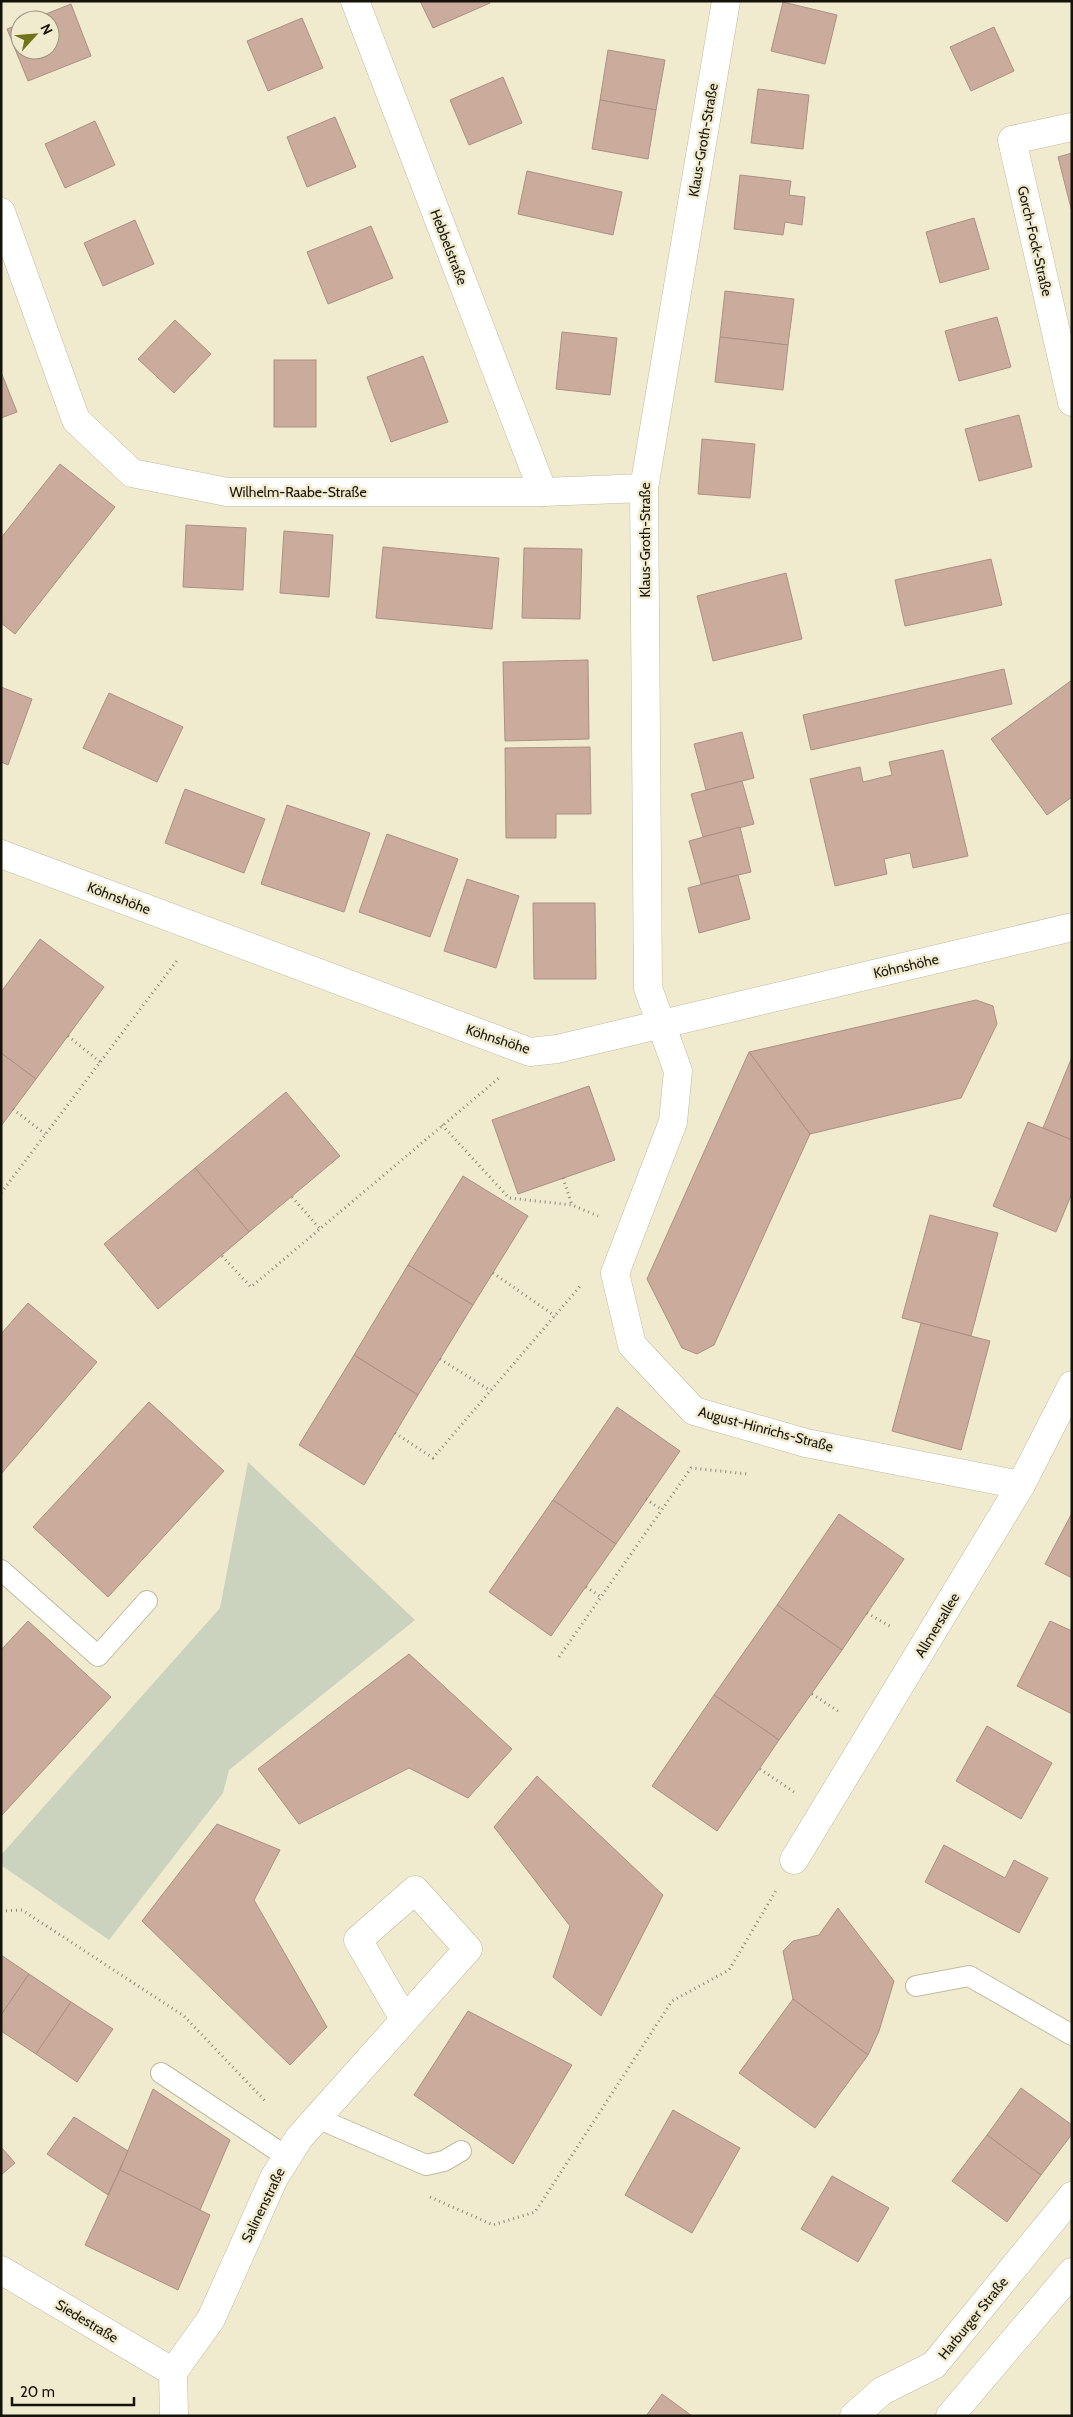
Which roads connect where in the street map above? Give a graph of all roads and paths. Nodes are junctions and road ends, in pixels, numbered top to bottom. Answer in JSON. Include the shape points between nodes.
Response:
{"nodes":[{"id":1,"x":355,"y":1,"type":"edge"},
{"id":2,"x":726,"y":1,"type":"edge"},
{"id":3,"x":1072,"y":127,"type":"edge"},
{"id":4,"x":1,"y":212,"type":"edge"},
{"id":5,"x":1072,"y":402,"type":"edge"},
{"id":6,"x":644,"y":488,"type":"junction"},
{"id":7,"x":543,"y":492,"type":"junction"},
{"id":8,"x":1,"y":854,"type":"edge"},
{"id":9,"x":1072,"y":927,"type":"edge"},
{"id":10,"x":202,"y":929,"type":"junction"},
{"id":11,"x":661,"y":1023,"type":"junction"},
{"id":12,"x":68,"y":1036,"type":"dead end"},
{"id":13,"x":530,"y":1052,"type":"junction"},
{"id":14,"x":100,"y":1062,"type":"junction"},
{"id":15,"x":14,"y":1109,"type":"dead end"},
{"id":16,"x":442,"y":1125,"type":"junction"},
{"id":17,"x":45,"y":1134,"type":"junction"},
{"id":18,"x":563,"y":1178,"type":"dead end"},
{"id":19,"x":1,"y":1192,"type":"edge"},
{"id":20,"x":292,"y":1197,"type":"dead end"},
{"id":21,"x":572,"y":1205,"type":"junction"},
{"id":22,"x":320,"y":1229,"type":"junction"},
{"id":23,"x":631,"y":1229,"type":"junction"},
{"id":24,"x":222,"y":1256,"type":"dead end"},
{"id":25,"x":493,"y":1272,"type":"dead end"},
{"id":26,"x":615,"y":1272,"type":"junction"},
{"id":27,"x":555,"y":1316,"type":"junction"},
{"id":28,"x":440,"y":1359,"type":"dead end"},
{"id":29,"x":1072,"y":1385,"type":"edge"},
{"id":30,"x":490,"y":1391,"type":"junction"},
{"id":31,"x":395,"y":1433,"type":"dead end"},
{"id":32,"x":748,"y":1474,"type":"dead end"},
{"id":33,"x":1021,"y":1484,"type":"junction"},
{"id":34,"x":646,"y":1499,"type":"dead end"},
{"id":35,"x":662,"y":1510,"type":"junction"},
{"id":36,"x":1,"y":1570,"type":"edge"},
{"id":37,"x":586,"y":1586,"type":"dead end"},
{"id":38,"x":601,"y":1597,"type":"junction"},
{"id":39,"x":147,"y":1601,"type":"dead end"},
{"id":40,"x":559,"y":1657,"type":"dead end"},
{"id":41,"x":794,"y":1860,"type":"joint"},
{"id":42,"x":1,"y":1910,"type":"edge"},
{"id":43,"x":916,"y":1986,"type":"dead end"},
{"id":44,"x":404,"y":2019,"type":"dead end"},
{"id":45,"x":1072,"y":2035,"type":"edge"},
{"id":46,"x":161,"y":2073,"type":"dead end"},
{"id":47,"x":301,"y":2138,"type":"junction"},
{"id":48,"x":461,"y":2151,"type":"dead end"},
{"id":49,"x":422,"y":2194,"type":"dead end"},
{"id":50,"x":1072,"y":2196,"type":"edge"},
{"id":51,"x":1,"y":2270,"type":"edge"},
{"id":52,"x":1072,"y":2272,"type":"edge"},
{"id":53,"x":174,"y":2372,"type":"junction"},
{"id":54,"x":174,"y":2416,"type":"edge"},
{"id":55,"x":854,"y":2416,"type":"edge"},
{"id":56,"x":950,"y":2416,"type":"edge"}],
"edges":[{"from":1,"to":7,"type":"street","name":"Hebbelstraße"},
{"from":2,"to":6,"type":"street","name":"Klaus-Groth-Straße"},
{"from":3,"to":5,"type":"street","name":"Gorch-Fock-Straße","via":[[1012,140]]},
{"from":4,"to":7,"type":"street","name":"Wilhelm-Raabe-Straße","via":[[76,420],[132,473],[227,492]]},
{"from":6,"to":7,"type":"street","name":"Wilhelm-Raabe-Straße"},
{"from":6,"to":11,"type":"street","name":"Klaus-Groth-Straße","via":[[648,988]]},
{"from":8,"to":10,"type":"street","name":"Köhnshöhe"},
{"from":9,"to":11,"type":"street","name":"Köhnshöhe"},
{"from":10,"to":13,"type":"street","name":"Köhnshöhe"},
{"from":10,"to":14,"type":"path"},
{"from":11,"to":13,"type":"street","name":"Köhnshöhe"},
{"from":11,"to":23,"type":"street","via":[[678,1071],[673,1122]]},
{"from":12,"to":14,"type":"path"},
{"from":13,"to":16,"type":"path"},
{"from":14,"to":17,"type":"path"},
{"from":15,"to":17,"type":"path"},
{"from":16,"to":21,"type":"path","via":[[509,1198]]},
{"from":16,"to":22,"type":"path"},
{"from":17,"to":19,"type":"path"},
{"from":18,"to":21,"type":"path"},
{"from":20,"to":22,"type":"path"},
{"from":21,"to":23,"type":"path"},
{"from":22,"to":24,"type":"path","via":[[251,1287]]},
{"from":23,"to":26,"type":"street"},
{"from":25,"to":27,"type":"path"},
{"from":26,"to":27,"type":"path","via":[[587,1279]]},
{"from":26,"to":33,"type":"street","name":"August-Hinrichs-Straße","via":[[632,1345],[694,1411],[806,1443]]},
{"from":27,"to":30,"type":"path"},
{"from":28,"to":30,"type":"path"},
{"from":29,"to":33,"type":"street","name":"Allmersallee"},
{"from":30,"to":31,"type":"path","via":[[433,1458]]},
{"from":32,"to":35,"type":"path","via":[[691,1468]]},
{"from":33,"to":41,"type":"street","name":"Allmersallee"},
{"from":34,"to":35,"type":"path"},
{"from":35,"to":38,"type":"path"},
{"from":36,"to":39,"type":"lane","via":[[98,1656]]},
{"from":37,"to":38,"type":"path"},
{"from":38,"to":40,"type":"path"},
{"from":41,"to":49,"type":"path","via":[[729,1970],[672,2001],[536,2212],[493,2225]]},
{"from":42,"to":47,"type":"path","via":[[22,1910],[184,2016]]},
{"from":43,"to":45,"type":"lane","via":[[969,1976]]},
{"from":44,"to":47,"type":"street","name":"Salinenstraße"},
{"from":46,"to":47,"type":"lane"},
{"from":47,"to":48,"type":"lane","via":[[426,2164],[444,2162]]},
{"from":47,"to":53,"type":"street","name":"Salinenstraße","via":[[274,2178],[211,2318]]},
{"from":50,"to":55,"type":"street","name":"Harburger Straße","via":[[934,2365],[882,2391]]},
{"from":51,"to":53,"type":"street","name":"Siedestraße"},
{"from":52,"to":56,"type":"street"},
{"from":53,"to":54,"type":"street"}]}
